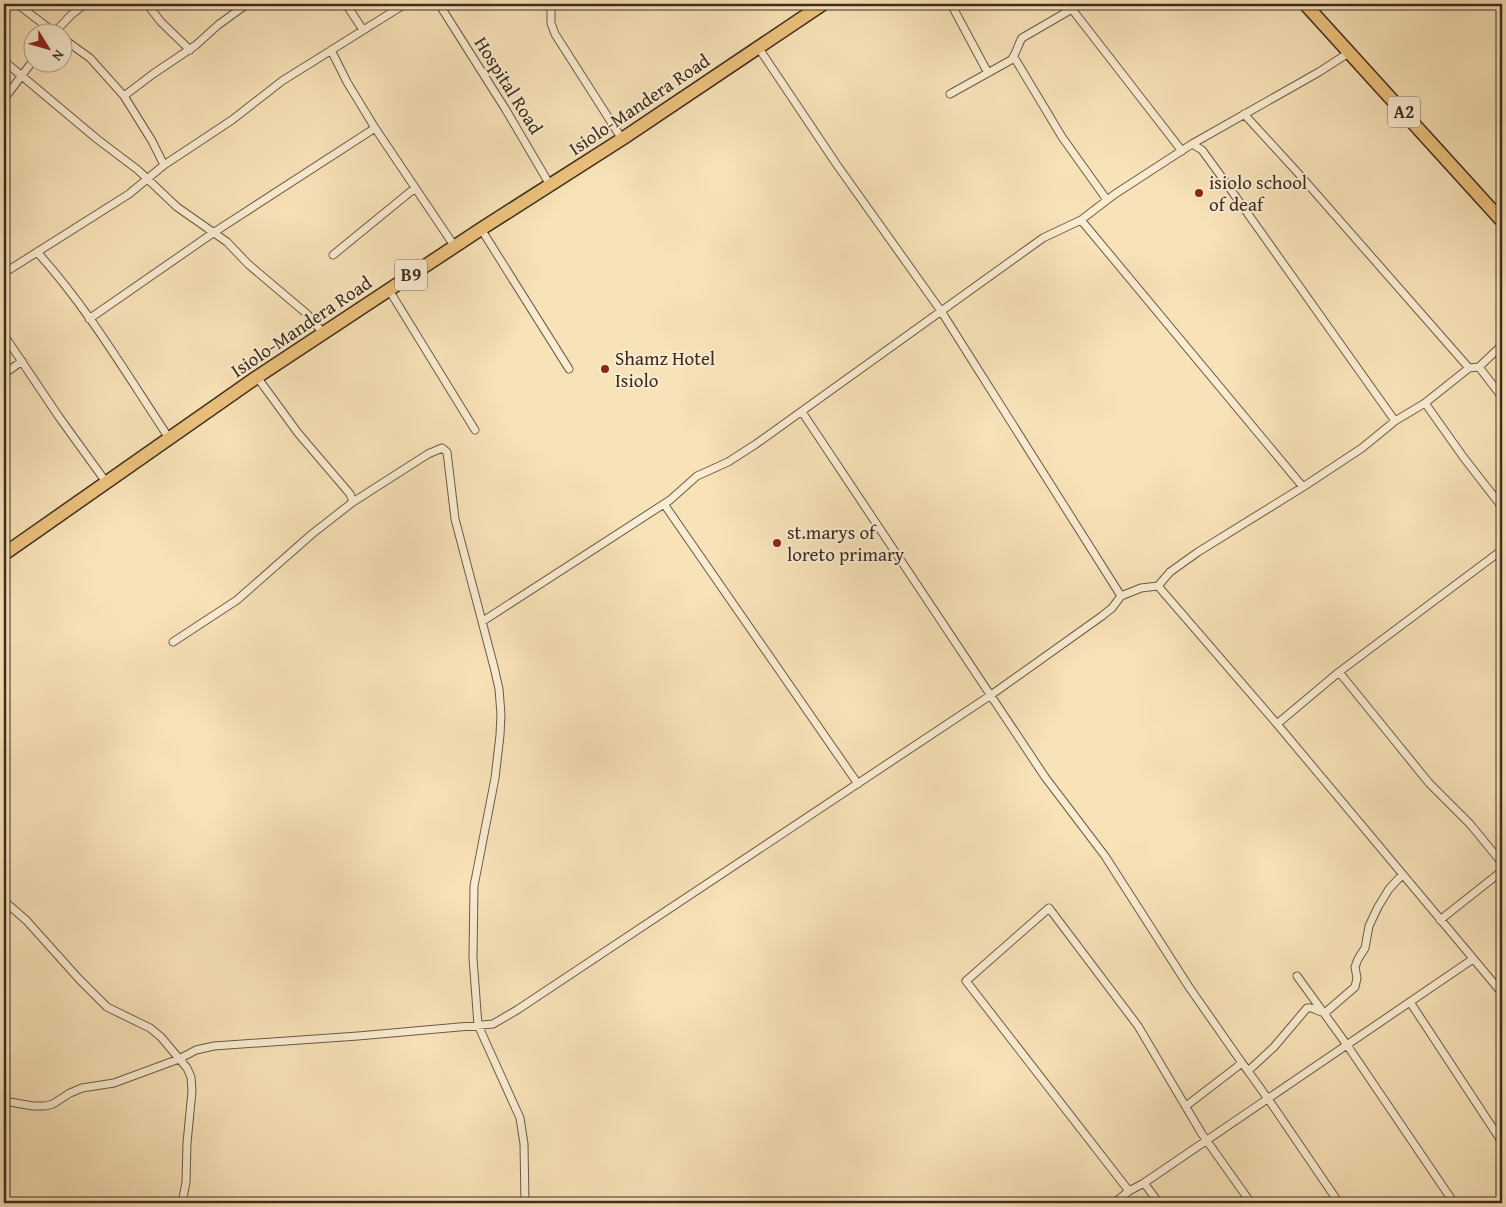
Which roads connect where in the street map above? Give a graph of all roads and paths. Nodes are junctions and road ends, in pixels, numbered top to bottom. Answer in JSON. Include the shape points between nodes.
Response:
{"nodes":[{"id":1,"x":17,"y":4,"type":"edge"},
{"id":2,"x":85,"y":4,"type":"edge"},
{"id":3,"x":146,"y":4,"type":"edge"},
{"id":4,"x":247,"y":4,"type":"edge"},
{"id":5,"x":346,"y":4,"type":"edge"},
{"id":6,"x":405,"y":4,"type":"edge"},
{"id":7,"x":439,"y":4,"type":"edge"},
{"id":8,"x":551,"y":4,"type":"edge"},
{"id":9,"x":823,"y":4,"type":"edge"},
{"id":10,"x":951,"y":4,"type":"edge"},
{"id":11,"x":1305,"y":4,"type":"edge"},
{"id":12,"x":1070,"y":6,"type":"edge"},
{"id":13,"x":41,"y":22,"type":"edge"},
{"id":14,"x":64,"y":22,"type":"edge"},
{"id":15,"x":363,"y":30,"type":"junction"},
{"id":16,"x":72,"y":45,"type":"edge"},
{"id":17,"x":758,"y":47,"type":"junction"},
{"id":18,"x":190,"y":50,"type":"junction"},
{"id":19,"x":331,"y":50,"type":"junction"},
{"id":20,"x":1350,"y":52,"type":"junction"},
{"id":21,"x":1014,"y":57,"type":"junction"},
{"id":22,"x":4,"y":61,"type":"edge"},
{"id":23,"x":25,"y":72,"type":"edge"},
{"id":24,"x":988,"y":73,"type":"junction"},
{"id":25,"x":21,"y":77,"type":"junction"},
{"id":26,"x":950,"y":94,"type":"dead end"},
{"id":27,"x":124,"y":96,"type":"junction"},
{"id":28,"x":4,"y":99,"type":"edge"},
{"id":29,"x":1244,"y":114,"type":"junction"},
{"id":30,"x":375,"y":128,"type":"junction"},
{"id":31,"x":622,"y":139,"type":"junction"},
{"id":32,"x":1192,"y":144,"type":"junction"},
{"id":33,"x":1182,"y":151,"type":"junction"},
{"id":34,"x":164,"y":166,"type":"junction"},
{"id":35,"x":147,"y":179,"type":"junction"},
{"id":36,"x":550,"y":185,"type":"junction"},
{"id":37,"x":415,"y":188,"type":"junction"},
{"id":38,"x":1107,"y":200,"type":"junction"},
{"id":39,"x":1081,"y":220,"type":"junction"},
{"id":40,"x":1502,"y":221,"type":"edge"},
{"id":41,"x":481,"y":229,"type":"junction"},
{"id":42,"x":213,"y":233,"type":"junction"},
{"id":43,"x":455,"y":247,"type":"junction"},
{"id":44,"x":37,"y":252,"type":"junction"},
{"id":45,"x":334,"y":255,"type":"dead end"},
{"id":46,"x":4,"y":273,"type":"edge"},
{"id":47,"x":389,"y":290,"type":"junction"},
{"id":48,"x":941,"y":311,"type":"junction"},
{"id":49,"x":89,"y":319,"type":"junction"},
{"id":50,"x":323,"y":333,"type":"junction"},
{"id":51,"x":4,"y":335,"type":"edge"},
{"id":52,"x":1502,"y":345,"type":"edge"},
{"id":53,"x":22,"y":361,"type":"junction"},
{"id":54,"x":1479,"y":367,"type":"junction"},
{"id":55,"x":1469,"y":368,"type":"junction"},
{"id":56,"x":569,"y":369,"type":"dead end"},
{"id":57,"x":4,"y":374,"type":"edge"},
{"id":58,"x":257,"y":377,"type":"junction"},
{"id":59,"x":1502,"y":397,"type":"edge"},
{"id":60,"x":1425,"y":403,"type":"junction"},
{"id":61,"x":802,"y":412,"type":"junction"},
{"id":62,"x":1395,"y":421,"type":"junction"},
{"id":63,"x":475,"y":430,"type":"dead end"},
{"id":64,"x":169,"y":438,"type":"junction"},
{"id":65,"x":106,"y":482,"type":"junction"},
{"id":66,"x":1303,"y":488,"type":"junction"},
{"id":67,"x":353,"y":502,"type":"junction"},
{"id":68,"x":664,"y":504,"type":"junction"},
{"id":69,"x":1502,"y":510,"type":"edge"},
{"id":70,"x":1502,"y":550,"type":"edge"},
{"id":71,"x":4,"y":554,"type":"edge"},
{"id":72,"x":1158,"y":586,"type":"junction"},
{"id":73,"x":1121,"y":596,"type":"junction"},
{"id":74,"x":483,"y":621,"type":"junction"},
{"id":75,"x":173,"y":642,"type":"dead end"},
{"id":76,"x":1339,"y":672,"type":"junction"},
{"id":77,"x":991,"y":695,"type":"junction"},
{"id":78,"x":1277,"y":724,"type":"junction"},
{"id":79,"x":858,"y":784,"type":"junction"},
{"id":80,"x":1502,"y":863,"type":"edge"},
{"id":81,"x":1502,"y":871,"type":"edge"},
{"id":82,"x":1402,"y":875,"type":"junction"},
{"id":83,"x":4,"y":901,"type":"edge"},
{"id":84,"x":1440,"y":920,"type":"junction"},
{"id":85,"x":1473,"y":959,"type":"junction"},
{"id":86,"x":1297,"y":976,"type":"dead end"},
{"id":87,"x":1502,"y":993,"type":"edge"},
{"id":88,"x":1410,"y":1002,"type":"junction"},
{"id":89,"x":1323,"y":1013,"type":"junction"},
{"id":90,"x":478,"y":1025,"type":"junction"},
{"id":91,"x":1347,"y":1044,"type":"junction"},
{"id":92,"x":179,"y":1059,"type":"junction"},
{"id":93,"x":1242,"y":1063,"type":"junction"},
{"id":94,"x":1248,"y":1071,"type":"junction"},
{"id":95,"x":1268,"y":1098,"type":"junction"},
{"id":96,"x":4,"y":1101,"type":"edge"},
{"id":97,"x":1186,"y":1106,"type":"junction"},
{"id":98,"x":1206,"y":1140,"type":"junction"},
{"id":99,"x":1502,"y":1142,"type":"edge"},
{"id":100,"x":1144,"y":1183,"type":"junction"},
{"id":101,"x":1129,"y":1190,"type":"junction"},
{"id":102,"x":182,"y":1203,"type":"edge"},
{"id":103,"x":525,"y":1203,"type":"edge"},
{"id":104,"x":1114,"y":1203,"type":"edge"},
{"id":105,"x":1159,"y":1203,"type":"edge"},
{"id":106,"x":1251,"y":1203,"type":"edge"},
{"id":107,"x":1338,"y":1203,"type":"edge"},
{"id":108,"x":1454,"y":1203,"type":"edge"}],
"edges":[{"from":1,"to":13,"type":"street"},
{"from":2,"to":14,"type":"street"},
{"from":3,"to":18,"type":"street"},
{"from":4,"to":18,"type":"street"},
{"from":5,"to":15,"type":"street"},
{"from":6,"to":15,"type":"street"},
{"from":7,"to":36,"type":"street","name":"Hospital Road"},
{"from":8,"to":31,"type":"street","via":[[551,23],[555,34]]},
{"from":9,"to":17,"type":"highway","name":"Isiolo-Mandera Road","number":"B9"},
{"from":10,"to":24,"type":"street"},
{"from":11,"to":20,"type":"highway","number":"A2"},
{"from":12,"to":21,"type":"street","via":[[1022,38]]},
{"from":12,"to":33,"type":"street"},
{"from":15,"to":19,"type":"street"},
{"from":16,"to":27,"type":"street","via":[[90,58]]},
{"from":17,"to":31,"type":"highway","name":"Isiolo-Mandera Road","number":"B9"},
{"from":17,"to":48,"type":"street"},
{"from":18,"to":27,"type":"street"},
{"from":19,"to":30,"type":"street"},
{"from":19,"to":34,"type":"street"},
{"from":20,"to":29,"type":"street"},
{"from":20,"to":40,"type":"highway","number":"A2"},
{"from":21,"to":24,"type":"street"},
{"from":21,"to":38,"type":"street","via":[[1062,137]]},
{"from":22,"to":25,"type":"street"},
{"from":23,"to":25,"type":"street"},
{"from":24,"to":26,"type":"street"},
{"from":25,"to":28,"type":"street"},
{"from":25,"to":35,"type":"street"},
{"from":27,"to":34,"type":"street"},
{"from":29,"to":32,"type":"street"},
{"from":29,"to":55,"type":"street"},
{"from":30,"to":37,"type":"street"},
{"from":30,"to":42,"type":"street"},
{"from":31,"to":36,"type":"highway","name":"Isiolo-Mandera Road","number":"B9"},
{"from":32,"to":33,"type":"street"},
{"from":32,"to":62,"type":"street","via":[[1202,150]]},
{"from":33,"to":38,"type":"street"},
{"from":34,"to":35,"type":"street"},
{"from":35,"to":42,"type":"street","via":[[177,207]]},
{"from":35,"to":44,"type":"street"},
{"from":36,"to":41,"type":"highway","name":"Isiolo-Mandera Road","number":"B9"},
{"from":37,"to":43,"type":"street"},
{"from":37,"to":45,"type":"street"},
{"from":38,"to":39,"type":"street"},
{"from":39,"to":48,"type":"street","via":[[1043,238]]},
{"from":39,"to":66,"type":"street"},
{"from":41,"to":43,"type":"highway","name":"Isiolo-Mandera Road","number":"B9"},
{"from":41,"to":56,"type":"street"},
{"from":42,"to":49,"type":"street"},
{"from":42,"to":50,"type":"street","via":[[307,314]]},
{"from":43,"to":47,"type":"highway","name":"Isiolo-Mandera Road","number":"B9"},
{"from":44,"to":46,"type":"street"},
{"from":44,"to":49,"type":"street"},
{"from":47,"to":50,"type":"highway","name":"Isiolo-Mandera Road","number":"B9"},
{"from":47,"to":63,"type":"street"},
{"from":48,"to":61,"type":"street"},
{"from":48,"to":73,"type":"street"},
{"from":49,"to":64,"type":"street"},
{"from":50,"to":58,"type":"highway","name":"Isiolo-Mandera Road","number":"B9"},
{"from":51,"to":53,"type":"street"},
{"from":52,"to":54,"type":"street"},
{"from":53,"to":57,"type":"street"},
{"from":53,"to":65,"type":"street"},
{"from":54,"to":55,"type":"street"},
{"from":54,"to":59,"type":"street"},
{"from":55,"to":60,"type":"street"},
{"from":58,"to":64,"type":"highway","name":"Isiolo-Mandera Road","number":"B9"},
{"from":58,"to":67,"type":"street"},
{"from":60,"to":62,"type":"street"},
{"from":60,"to":69,"type":"street"},
{"from":61,"to":68,"type":"street","via":[[738,456],[697,476]]},
{"from":61,"to":77,"type":"street"},
{"from":62,"to":66,"type":"street"},
{"from":64,"to":65,"type":"highway","name":"Isiolo-Mandera Road","number":"B9"},
{"from":65,"to":71,"type":"highway","name":"Isiolo-Mandera Road","number":"B9"},
{"from":66,"to":72,"type":"street","via":[[1198,552],[1170,572]]},
{"from":67,"to":74,"type":"street","via":[[428,454],[442,448],[446,450],[455,519]]},
{"from":67,"to":75,"type":"street","via":[[237,600]]},
{"from":68,"to":74,"type":"street"},
{"from":68,"to":79,"type":"street"},
{"from":70,"to":76,"type":"street"},
{"from":72,"to":73,"type":"street","via":[[1141,588]]},
{"from":72,"to":78,"type":"street"},
{"from":73,"to":77,"type":"street","via":[[1102,616]]},
{"from":74,"to":90,"type":"street","via":[[499,689],[501,714],[495,778],[474,886],[473,958]]},
{"from":76,"to":78,"type":"street"},
{"from":76,"to":80,"type":"street","via":[[1429,783],[1470,824]]},
{"from":77,"to":79,"type":"street"},
{"from":77,"to":93,"type":"street","via":[[1045,777],[1105,856],[1188,987]]},
{"from":78,"to":82,"type":"street"},
{"from":79,"to":90,"type":"street","via":[[517,1010],[493,1024]]},
{"from":81,"to":84,"type":"street"},
{"from":82,"to":84,"type":"street"},
{"from":82,"to":89,"type":"street","via":[[1388,889],[1369,926],[1365,948],[1355,966],[1355,987]]},
{"from":83,"to":92,"type":"street","via":[[26,920],[107,1007],[150,1028]]},
{"from":84,"to":85,"type":"street"},
{"from":85,"to":87,"type":"street"},
{"from":85,"to":88,"type":"street"},
{"from":86,"to":89,"type":"street"},
{"from":88,"to":91,"type":"street"},
{"from":88,"to":99,"type":"street"},
{"from":89,"to":91,"type":"street"},
{"from":89,"to":94,"type":"street","via":[[1307,1008],[1274,1047]]},
{"from":90,"to":92,"type":"street","via":[[214,1046],[196,1050]]},
{"from":90,"to":103,"type":"street","via":[[520,1118]]},
{"from":91,"to":95,"type":"street"},
{"from":91,"to":108,"type":"street"},
{"from":92,"to":96,"type":"street","via":[[114,1083],[82,1088],[54,1104],[33,1106]]},
{"from":92,"to":102,"type":"street","via":[[191,1077],[192,1091]]},
{"from":93,"to":94,"type":"street"},
{"from":93,"to":97,"type":"street"},
{"from":94,"to":95,"type":"street"},
{"from":95,"to":98,"type":"street"},
{"from":95,"to":107,"type":"street"},
{"from":97,"to":98,"type":"street"},
{"from":97,"to":101,"type":"street","via":[[1138,1026],[1050,908],[966,981]]},
{"from":98,"to":100,"type":"street"},
{"from":98,"to":106,"type":"street"},
{"from":100,"to":101,"type":"street"},
{"from":100,"to":105,"type":"street"},
{"from":101,"to":104,"type":"street"}]}
